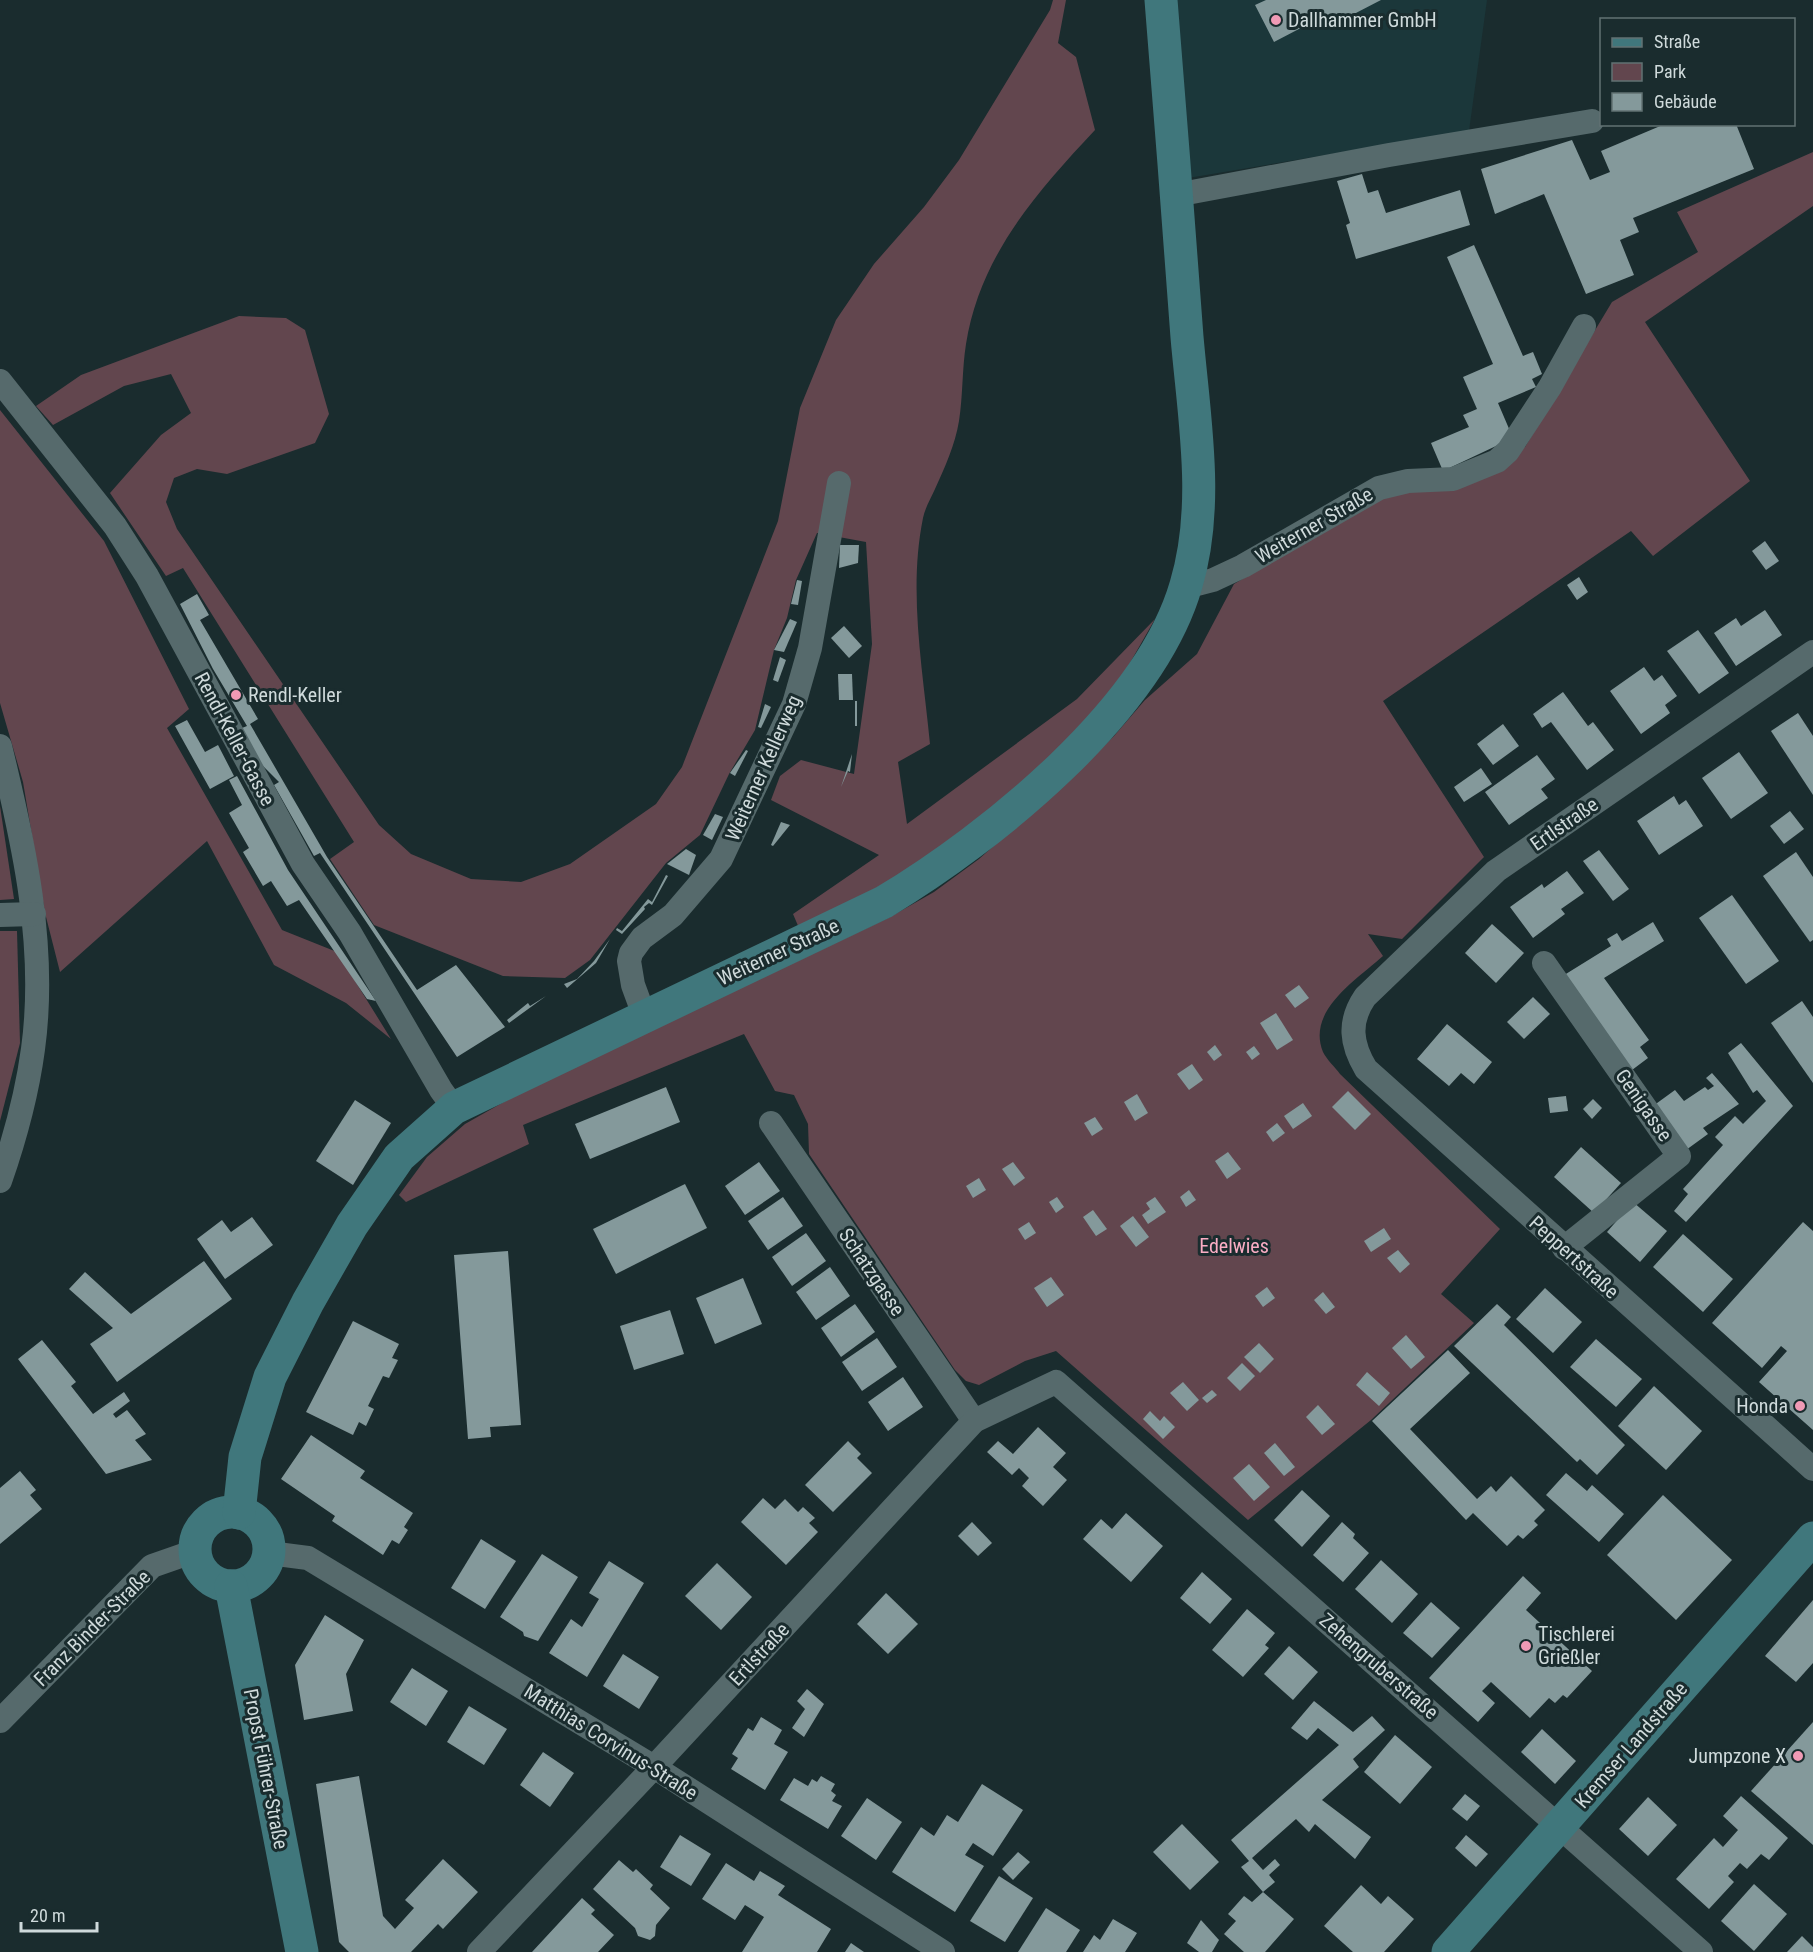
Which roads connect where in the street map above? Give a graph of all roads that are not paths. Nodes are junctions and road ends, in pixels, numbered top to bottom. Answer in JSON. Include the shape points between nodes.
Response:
{"nodes":[{"id":1,"x":1161,"y":0,"type":"edge"},
{"id":2,"x":1592,"y":121,"type":"dead end"},
{"id":3,"x":1176,"y":195,"type":"junction"},
{"id":4,"x":1584,"y":326,"type":"dead end"},
{"id":5,"x":0,"y":381,"type":"edge"},
{"id":6,"x":839,"y":483,"type":"dead end"},
{"id":7,"x":1186,"y":586,"type":"junction"},
{"id":8,"x":1813,"y":652,"type":"edge"},
{"id":9,"x":0,"y":746,"type":"edge"},
{"id":10,"x":34,"y":914,"type":"junction"},
{"id":11,"x":0,"y":915,"type":"edge"},
{"id":12,"x":1544,"y":963,"type":"dead end"},
{"id":13,"x":644,"y":1015,"type":"junction"},
{"id":14,"x":1352,"y":1033,"type":"joint"},
{"id":15,"x":454,"y":1108,"type":"junction"},
{"id":16,"x":771,"y":1123,"type":"dead end"},
{"id":17,"x":0,"y":1181,"type":"edge"},
{"id":18,"x":1564,"y":1248,"type":"junction"},
{"id":19,"x":1056,"y":1382,"type":"joint"},
{"id":20,"x":974,"y":1421,"type":"junction"},
{"id":21,"x":1813,"y":1469,"type":"edge"},
{"id":22,"x":239,"y":1513,"type":"junction"},
{"id":23,"x":1813,"y":1538,"type":"edge"},
{"id":24,"x":195,"y":1551,"type":"junction"},
{"id":25,"x":268,"y":1553,"type":"junction"},
{"id":26,"x":231,"y":1586,"type":"junction"},
{"id":27,"x":0,"y":1721,"type":"edge"},
{"id":28,"x":654,"y":1767,"type":"junction"},
{"id":29,"x":1560,"y":1826,"type":"junction"},
{"id":30,"x":302,"y":1952,"type":"edge"},
{"id":31,"x":479,"y":1952,"type":"edge"},
{"id":32,"x":943,"y":1952,"type":"edge"},
{"id":33,"x":1448,"y":1952,"type":"edge"},
{"id":34,"x":1701,"y":1952,"type":"edge"}],
"edges":[{"from":1,"to":3,"type":"street","name":"Weiterner Straße"},
{"from":2,"to":3,"type":"street"},
{"from":3,"to":7,"type":"street","name":"Weiterner Straße","via":[[1198,484],[1198,522]]},
{"from":4,"to":7,"type":"street","name":"Weiterner Straße","via":[[1508,452],[1497,461],[1453,479],[1408,481],[1379,488],[1243,566],[1213,580]]},
{"from":5,"to":15,"type":"street","name":"Rendl-Keller-Gasse","via":[[115,526],[147,576],[303,864],[350,933]]},
{"from":6,"to":13,"type":"street","name":"Weiterner Kellerweg","via":[[810,648],[794,704],[721,859],[673,915],[642,938],[631,952],[633,985]]},
{"from":7,"to":13,"type":"street","name":"Weiterner Straße","via":[[1156,650],[1101,725],[967,848],[884,902]]},
{"from":8,"to":14,"type":"street","name":"Ertlstraße","via":[[1496,871],[1365,997],[1355,1011]]},
{"from":9,"to":10,"type":"street","via":[[24,849]]},
{"from":10,"to":11,"type":"street"},
{"from":10,"to":17,"type":"street","via":[[33,1048],[17,1132]]},
{"from":12,"to":18,"type":"street","name":"Genigasse","via":[[1679,1156]]},
{"from":13,"to":15,"type":"street","name":"Weiterner Straße"},
{"from":14,"to":18,"type":"street","name":"Peppertstraße","via":[[1354,1051],[1366,1069]]},
{"from":15,"to":22,"type":"street","name":"Weiterner Straße","via":[[399,1157],[329,1265],[270,1377],[245,1456]]},
{"from":16,"to":20,"type":"street","name":"Schatzgasse"},
{"from":18,"to":21,"type":"street","name":"Peppertstraße"},
{"from":19,"to":20,"type":"street","name":"Ertlstraße"},
{"from":19,"to":29,"type":"street","name":"Zehengruberstraße"},
{"from":20,"to":28,"type":"street","name":"Ertlstraße"},
{"from":22,"to":24,"type":"street","via":[[217,1515],[208,1521],[196,1540]]},
{"from":22,"to":25,"type":"street","via":[[262,1528]]},
{"from":23,"to":29,"type":"street","name":"Kremser Landstraße"},
{"from":24,"to":26,"type":"street","via":[[206,1575]]},
{"from":24,"to":27,"type":"street","name":"Franz Binder-Straße","via":[[152,1566]]},
{"from":25,"to":26,"type":"street","via":[[266,1563],[252,1580]]},
{"from":25,"to":28,"type":"street","name":"Matthias Corvinus-Straße","via":[[308,1558]]},
{"from":26,"to":30,"type":"street","name":"Propst Führer-Straße"},
{"from":28,"to":31,"type":"street","name":"Ertlstraße"},
{"from":28,"to":32,"type":"street","name":"Matthias Corvinus-Straße"},
{"from":29,"to":33,"type":"street","name":"Kremser Landstraße"},
{"from":29,"to":34,"type":"street","name":"Zehengruberstraße"}]}
